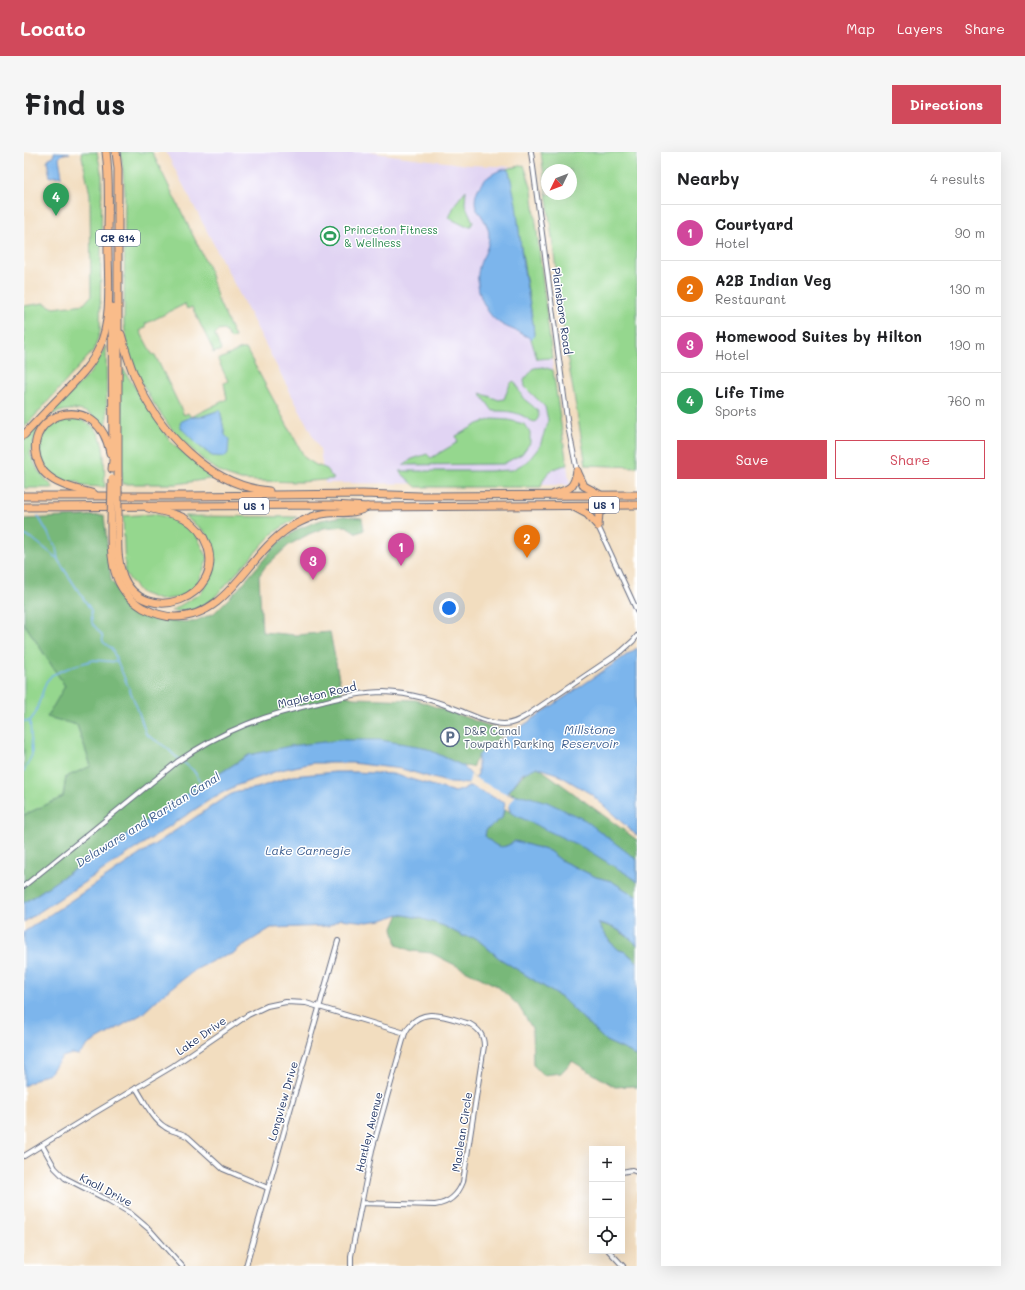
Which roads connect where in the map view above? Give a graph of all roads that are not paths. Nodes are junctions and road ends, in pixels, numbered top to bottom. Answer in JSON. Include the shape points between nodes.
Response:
{"nodes":[{"id":1,"x":106,"y":152,"type":"edge"},
{"id":2,"x":116,"y":152,"type":"edge"},
{"id":3,"x":531,"y":152,"type":"edge"},
{"id":4,"x":109,"y":221,"type":"junction"},
{"id":5,"x":118,"y":323,"type":"junction"},
{"id":6,"x":24,"y":435,"type":"edge"},
{"id":7,"x":112,"y":469,"type":"junction"},
{"id":8,"x":577,"y":471,"type":"junction"},
{"id":9,"x":115,"y":479,"type":"junction"},
{"id":10,"x":285,"y":494,"type":"junction"},
{"id":11,"x":601,"y":495,"type":"junction"},
{"id":12,"x":637,"y":495,"type":"edge"},
{"id":13,"x":24,"y":496,"type":"edge"},
{"id":14,"x":100,"y":496,"type":"junction"},
{"id":15,"x":548,"y":496,"type":"junction"},
{"id":16,"x":612,"y":505,"type":"junction"},
{"id":17,"x":637,"y":505,"type":"edge"},
{"id":18,"x":570,"y":506,"type":"junction"},
{"id":19,"x":24,"y":507,"type":"edge"},
{"id":20,"x":140,"y":507,"type":"junction"},
{"id":21,"x":368,"y":507,"type":"junction"},
{"id":22,"x":115,"y":522,"type":"junction"},
{"id":23,"x":598,"y":526,"type":"junction"},
{"id":24,"x":637,"y":611,"type":"edge"},
{"id":25,"x":637,"y":636,"type":"edge"},
{"id":26,"x":24,"y":886,"type":"edge"},
{"id":27,"x":338,"y":941,"type":"dead end"},
{"id":28,"x":320,"y":1006,"type":"junction"},
{"id":29,"x":427,"y":1015,"type":"joint"},
{"id":30,"x":405,"y":1033,"type":"junction"},
{"id":31,"x":136,"y":1088,"type":"junction"},
{"id":32,"x":42,"y":1145,"type":"junction"},
{"id":33,"x":24,"y":1156,"type":"edge"},
{"id":34,"x":625,"y":1171,"type":"edge"},
{"id":35,"x":637,"y":1172,"type":"edge"},
{"id":36,"x":268,"y":1188,"type":"junction"},
{"id":37,"x":362,"y":1203,"type":"junction"},
{"id":38,"x":612,"y":1254,"type":"edge"},
{"id":39,"x":182,"y":1266,"type":"edge"},
{"id":40,"x":246,"y":1266,"type":"edge"},
{"id":41,"x":351,"y":1266,"type":"edge"},
{"id":42,"x":623,"y":1266,"type":"edge"}],
"edges":[{"from":1,"to":4,"type":"highway","number":"CR 614"},
{"from":2,"to":5,"type":"highway","number":"CR 614"},
{"from":3,"to":8,"type":"street","name":"Plainsboro Road","via":[[568,426]]},
{"from":4,"to":6,"type":"highway","via":[[107,314],[100,347],[86,369]]},
{"from":4,"to":7,"type":"highway","via":[[112,245]]},
{"from":5,"to":9,"type":"highway"},
{"from":5,"to":10,"type":"highway","via":[[128,360],[140,388],[155,414],[180,444],[221,476],[248,487]]},
{"from":7,"to":9,"type":"highway"},
{"from":7,"to":14,"type":"highway","via":[[104,433],[87,417],[73,414],[59,416],[45,424],[39,432],[36,454],[46,474],[62,484]]},
{"from":8,"to":11,"type":"highway","via":[[584,486]]},
{"from":8,"to":15,"type":"highway","via":[[572,486]]},
{"from":9,"to":22,"type":"highway","bridge":true},
{"from":10,"to":14,"type":"highway","number":"US 1"},
{"from":10,"to":15,"type":"highway","number":"US 1"},
{"from":11,"to":12,"type":"highway","number":"US 1"},
{"from":11,"to":15,"type":"highway","number":"US 1"},
{"from":13,"to":14,"type":"highway","number":"US 1"},
{"from":16,"to":17,"type":"highway","number":"US 1"},
{"from":16,"to":18,"type":"highway","number":"US 1"},
{"from":16,"to":23,"type":"highway","via":[[599,513]]},
{"from":18,"to":21,"type":"highway","number":"US 1"},
{"from":18,"to":23,"type":"highway","via":[[580,509]]},
{"from":19,"to":20,"type":"highway","number":"US 1"},
{"from":20,"to":21,"type":"highway","number":"US 1"},
{"from":20,"to":22,"type":"highway","via":[[184,518],[205,540],[209,568],[202,584],[191,595],[180,601],[164,604],[146,600],[133,591],[120,566]]},
{"from":21,"to":22,"type":"highway","via":[[360,511],[327,513],[293,526],[269,544],[214,605],[192,615],[178,617],[150,611],[132,600],[122,589],[114,568],[111,545]]},
{"from":23,"to":24,"type":"street"},
{"from":25,"to":26,"type":"street","name":"Mapleton Road","via":[[622,651],[512,724],[495,723],[433,700],[384,692],[358,694],[258,719],[227,732],[177,762]]},
{"from":27,"to":28,"type":"street","name":"Longview Drive"},
{"from":28,"to":30,"type":"street","name":"Lake Drive"},
{"from":28,"to":31,"type":"street","name":"Lake Drive","via":[[286,1002],[257,1010],[174,1066]]},
{"from":28,"to":36,"type":"street","name":"Longview Drive"},
{"from":29,"to":30,"type":"street","name":"Hartley Avenue","via":[[411,1023]]},
{"from":29,"to":37,"type":"street","name":"Maclean Circle","via":[[434,1014],[470,1024],[479,1030],[484,1040],[464,1182],[457,1194],[448,1202],[441,1204]]},
{"from":30,"to":37,"type":"street","name":"Hartley Avenue","via":[[372,1150]]},
{"from":31,"to":32,"type":"street","name":"Lake Drive"},
{"from":31,"to":36,"type":"street","via":[[164,1127],[188,1137],[223,1169]]},
{"from":32,"to":33,"type":"street","name":"Lake Drive"},
{"from":32,"to":39,"type":"street","name":"Knoll Drive","via":[[55,1168],[65,1178],[130,1213],[150,1230]]},
{"from":34,"to":35,"type":"street"},
{"from":36,"to":40,"type":"street","name":"Longview Drive"},
{"from":37,"to":41,"type":"street","name":"Hartley Avenue"},
{"from":38,"to":42,"type":"street"}]}
